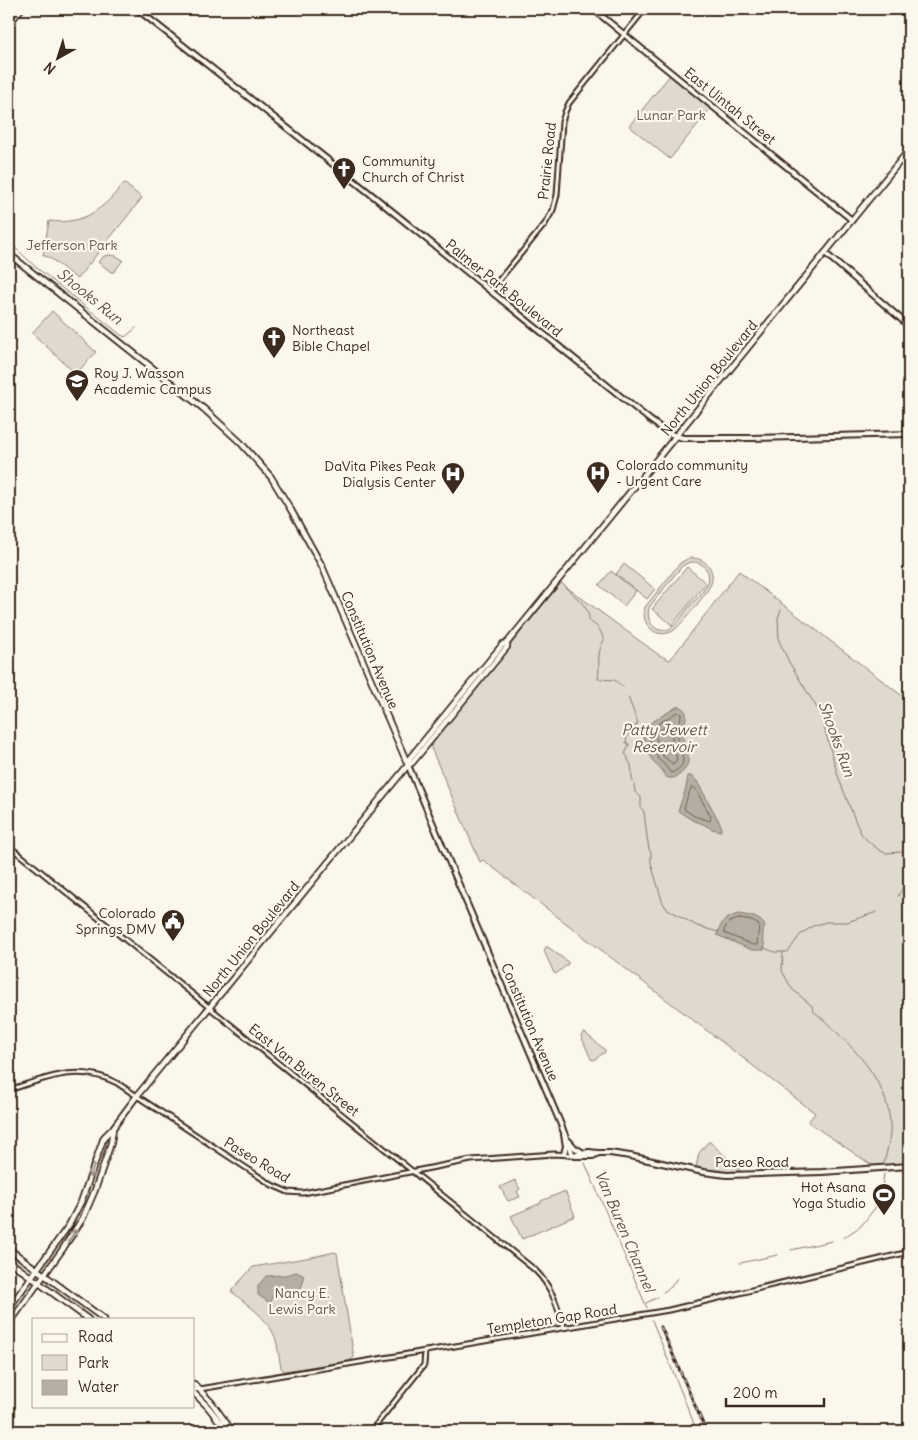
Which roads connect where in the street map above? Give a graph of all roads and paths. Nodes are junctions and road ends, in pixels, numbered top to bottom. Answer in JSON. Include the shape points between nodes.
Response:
{"nodes":[{"id":1,"x":21,"y":9,"type":"edge"},
{"id":2,"x":137,"y":9,"type":"edge"},
{"id":3,"x":593,"y":9,"type":"edge"},
{"id":4,"x":645,"y":9,"type":"edge"},
{"id":5,"x":9,"y":24,"type":"edge"},
{"id":6,"x":624,"y":34,"type":"junction"},
{"id":7,"x":909,"y":150,"type":"edge"},
{"id":8,"x":852,"y":220,"type":"junction"},
{"id":9,"x":825,"y":253,"type":"junction"},
{"id":10,"x":9,"y":254,"type":"edge"},
{"id":11,"x":490,"y":291,"type":"junction"},
{"id":12,"x":909,"y":326,"type":"edge"},
{"id":13,"x":909,"y":434,"type":"edge"},
{"id":14,"x":676,"y":436,"type":"junction"},
{"id":15,"x":408,"y":765,"type":"junction"},
{"id":16,"x":9,"y":846,"type":"edge"},
{"id":17,"x":210,"y":1007,"type":"junction"},
{"id":18,"x":9,"y":1090,"type":"edge"},
{"id":19,"x":136,"y":1097,"type":"junction"},
{"id":20,"x":113,"y":1128,"type":"junction"},
{"id":21,"x":564,"y":1132,"type":"junction"},
{"id":22,"x":567,"y":1139,"type":"junction"},
{"id":23,"x":589,"y":1152,"type":"junction"},
{"id":24,"x":598,"y":1153,"type":"junction"},
{"id":25,"x":564,"y":1154,"type":"junction"},
{"id":26,"x":573,"y":1155,"type":"junction"},
{"id":27,"x":909,"y":1166,"type":"edge"},
{"id":28,"x":413,"y":1172,"type":"junction"},
{"id":29,"x":9,"y":1249,"type":"edge"},
{"id":30,"x":909,"y":1252,"type":"edge"},
{"id":31,"x":9,"y":1261,"type":"edge"},
{"id":32,"x":37,"y":1270,"type":"junction"},
{"id":33,"x":44,"y":1276,"type":"junction"},
{"id":34,"x":32,"y":1277,"type":"junction"},
{"id":35,"x":39,"y":1283,"type":"junction"},
{"id":36,"x":9,"y":1308,"type":"edge"},
{"id":37,"x":87,"y":1318,"type":"edge"},
{"id":38,"x":103,"y":1318,"type":"edge"},
{"id":39,"x":9,"y":1324,"type":"edge"},
{"id":40,"x":564,"y":1327,"type":"junction"},
{"id":41,"x":425,"y":1351,"type":"junction"},
{"id":42,"x":196,"y":1390,"type":"edge"},
{"id":43,"x":227,"y":1431,"type":"edge"},
{"id":44,"x":232,"y":1431,"type":"edge"},
{"id":45,"x":371,"y":1431,"type":"edge"}],
"edges":[{"from":1,"to":5,"type":"main road"},
{"from":2,"to":11,"type":"main road","name":"Palmer Park Boulevard"},
{"from":3,"to":6,"type":"main road","name":"East Uintah Street"},
{"from":4,"to":6,"type":"street","name":"Prairie Road"},
{"from":6,"to":8,"type":"main road","name":"East Uintah Street"},
{"from":6,"to":11,"type":"street","name":"Prairie Road","via":[[572,98],[565,112],[557,194],[550,215]]},
{"from":7,"to":8,"type":"main road","name":"North Union Boulevard"},
{"from":8,"to":9,"type":"main road","name":"North Union Boulevard"},
{"from":9,"to":12,"type":"main road"},
{"from":9,"to":14,"type":"main road","name":"North Union Boulevard"},
{"from":10,"to":15,"type":"main road","name":"Constitution Avenue","via":[[204,409],[271,477],[322,566]]},
{"from":11,"to":14,"type":"main road","name":"Palmer Park Boulevard","via":[[650,420]]},
{"from":13,"to":14,"type":"main road","name":"Palmer Park Boulevard","via":[[752,438]]},
{"from":14,"to":15,"type":"main road","name":"North Union Boulevard"},
{"from":15,"to":17,"type":"main road","name":"North Union Boulevard"},
{"from":15,"to":21,"type":"main road","name":"Constitution Avenue"},
{"from":16,"to":17,"type":"street","name":"East Van Buren Street"},
{"from":17,"to":19,"type":"main road","name":"North Union Boulevard"},
{"from":17,"to":28,"type":"street","name":"East Van Buren Street"},
{"from":18,"to":19,"type":"street","name":"Paseo Road","via":[[56,1075],[82,1073],[110,1080]]},
{"from":19,"to":20,"type":"main road","name":"North Union Boulevard"},
{"from":19,"to":28,"type":"street","name":"Paseo Road","via":[[283,1191],[303,1193]]},
{"from":20,"to":32,"type":"main road","name":"North Union Boulevard","one_way":true,"via":[[104,1137],[76,1214]]},
{"from":33,"to":20,"type":"main road","name":"North Union Boulevard","one_way":true,"via":[[89,1205],[112,1143]]},
{"from":21,"to":22,"type":"main road","name":"Constitution Avenue"},
{"from":21,"to":25,"type":"main road"},
{"from":22,"to":23,"type":"main road","via":[[578,1150]]},
{"from":22,"to":26,"type":"main road","name":"Constitution Avenue"},
{"from":23,"to":24,"type":"main road","name":"Paseo Road"},
{"from":23,"to":26,"type":"main road","name":"Paseo Road"},
{"from":24,"to":26,"type":"main road","name":"Paseo Road","via":[[593,1156]]},
{"from":24,"to":27,"type":"main road","name":"Paseo Road","via":[[727,1175]]},
{"from":25,"to":26,"type":"street","name":"Paseo Road"},
{"from":25,"to":28,"type":"street","name":"Paseo Road","via":[[476,1159]]},
{"from":28,"to":40,"type":"street","name":"East Van Buren Street","via":[[535,1270],[552,1293]]},
{"from":29,"to":32,"type":"main road"},
{"from":30,"to":40,"type":"street","name":"Templeton Gap Road","via":[[669,1310]]},
{"from":31,"to":34,"type":"main road"},
{"from":32,"to":33,"type":"main road"},
{"from":32,"to":34,"type":"main road","name":"North Union Boulevard"},
{"from":33,"to":35,"type":"main road","name":"North Union Boulevard"},
{"from":33,"to":38,"type":"main road"},
{"from":34,"to":35,"type":"main road"},
{"from":34,"to":36,"type":"main road","name":"North Union Boulevard"},
{"from":35,"to":37,"type":"main road"},
{"from":35,"to":39,"type":"main road","name":"North Union Boulevard"},
{"from":40,"to":41,"type":"street","name":"Templeton Gap Road"},
{"from":41,"to":42,"type":"street","name":"Templeton Gap Road"},
{"from":41,"to":45,"type":"street","via":[[424,1365]]},
{"from":42,"to":43,"type":"main road"},
{"from":42,"to":44,"type":"main road","via":[[219,1412]]}]}
